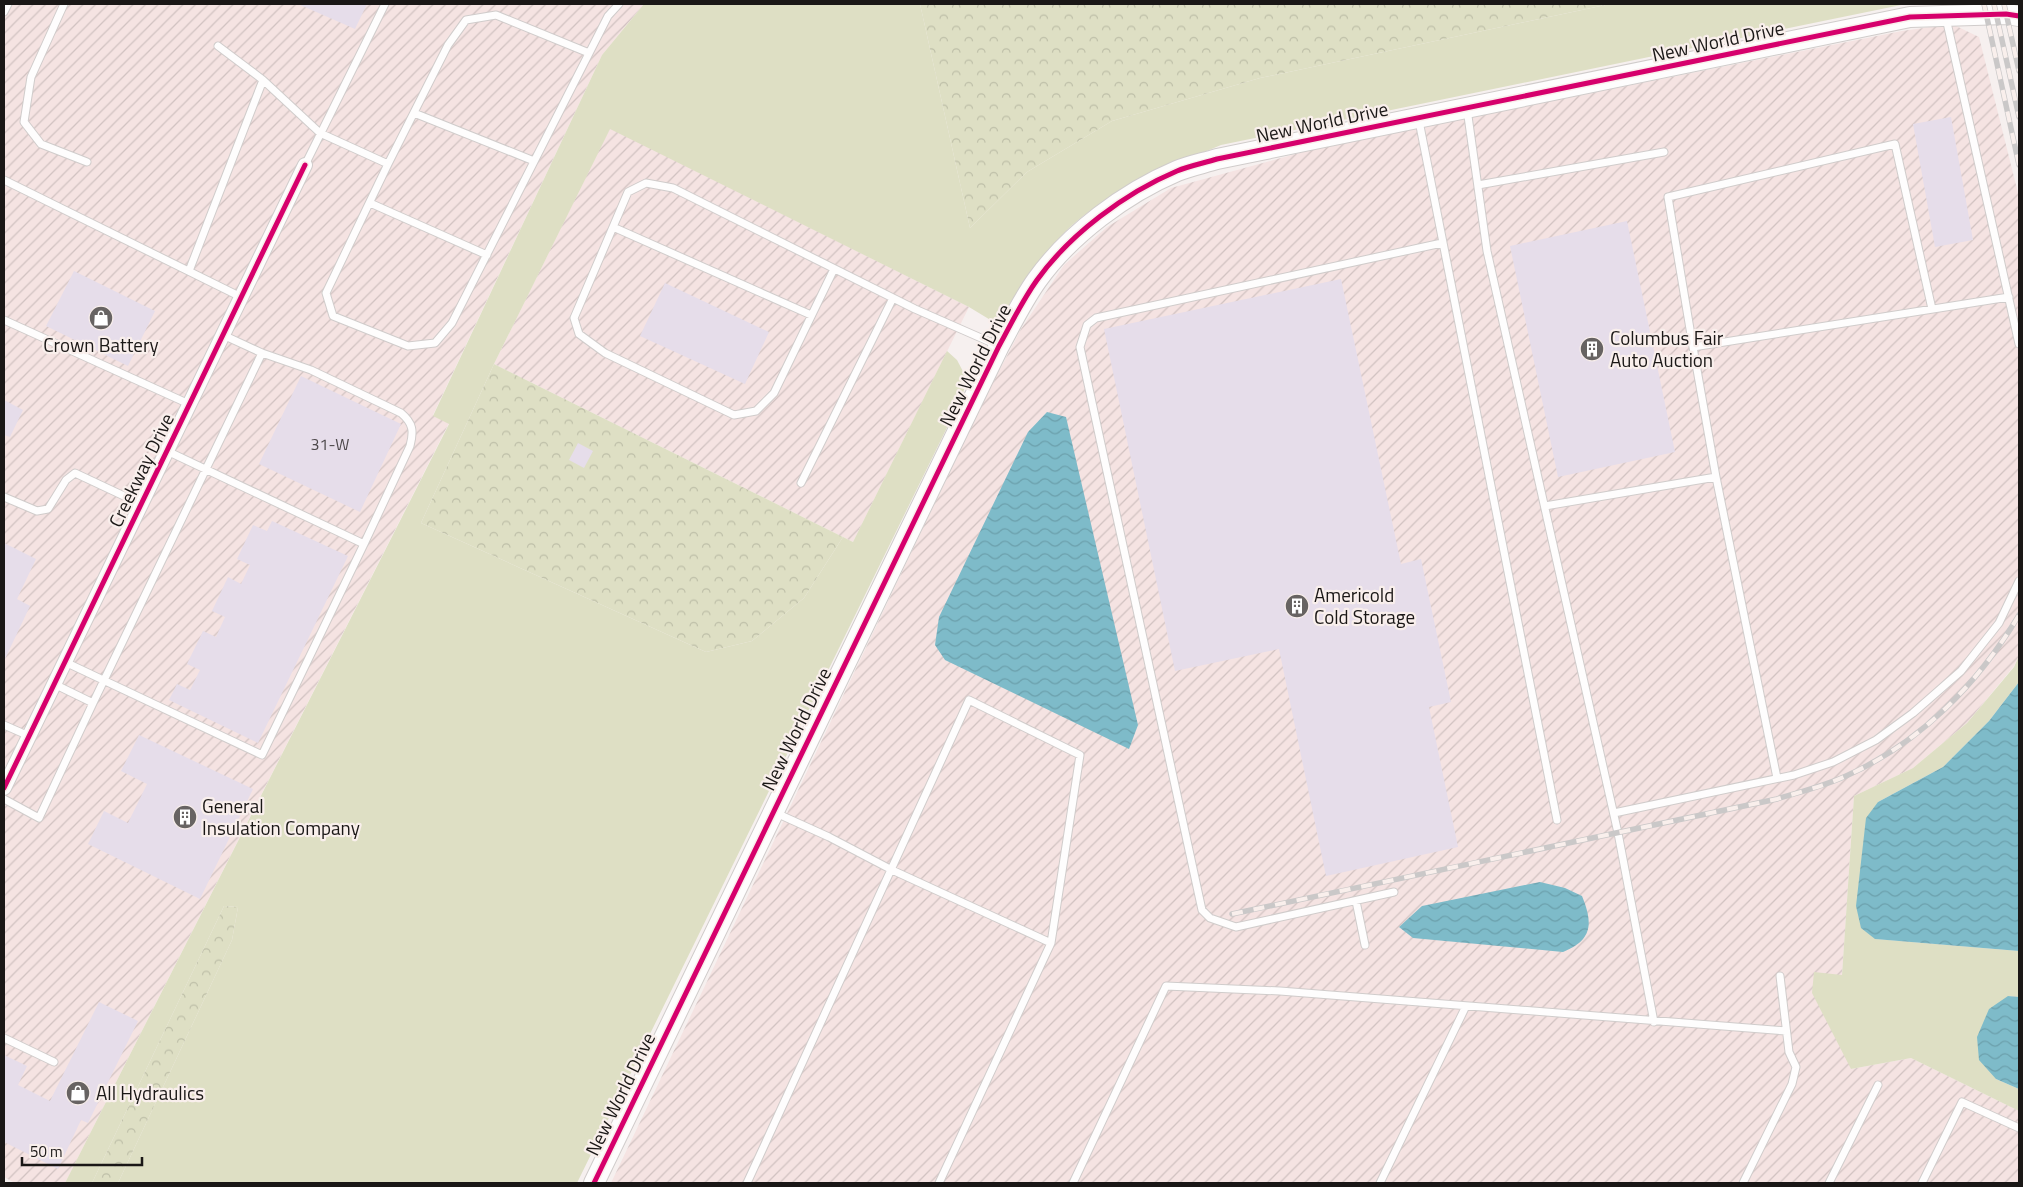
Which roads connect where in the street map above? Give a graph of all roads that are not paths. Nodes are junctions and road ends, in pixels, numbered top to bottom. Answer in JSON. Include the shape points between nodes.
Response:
{"nodes":[{"id":1,"x":8,"y":4,"type":"edge"},
{"id":2,"x":64,"y":4,"type":"edge"},
{"id":3,"x":385,"y":4,"type":"edge"},
{"id":4,"x":620,"y":4,"type":"edge"},
{"id":5,"x":4,"y":12,"type":"edge"},
{"id":6,"x":1945,"y":16,"type":"junction"},
{"id":7,"x":2019,"y":16,"type":"edge"},
{"id":8,"x":218,"y":46,"type":"dead end"},
{"id":9,"x":589,"y":53,"type":"junction"},
{"id":10,"x":263,"y":80,"type":"junction"},
{"id":11,"x":1466,"y":108,"type":"junction"},
{"id":12,"x":414,"y":113,"type":"junction"},
{"id":13,"x":1418,"y":118,"type":"junction"},
{"id":14,"x":320,"y":133,"type":"junction"},
{"id":15,"x":1664,"y":152,"type":"dead end"},
{"id":16,"x":534,"y":161,"type":"junction"},
{"id":17,"x":87,"y":162,"type":"dead end"},
{"id":18,"x":388,"y":164,"type":"junction"},
{"id":19,"x":305,"y":165,"type":"joint"},
{"id":20,"x":4,"y":180,"type":"edge"},
{"id":21,"x":1478,"y":186,"type":"junction"},
{"id":22,"x":370,"y":203,"type":"junction"},
{"id":23,"x":613,"y":226,"type":"junction"},
{"id":24,"x":1442,"y":243,"type":"junction"},
{"id":25,"x":487,"y":255,"type":"junction"},
{"id":26,"x":834,"y":269,"type":"junction"},
{"id":27,"x":189,"y":271,"type":"junction"},
{"id":28,"x":241,"y":297,"type":"junction"},
{"id":29,"x":2008,"y":297,"type":"junction"},
{"id":30,"x":892,"y":298,"type":"junction"},
{"id":31,"x":1932,"y":309,"type":"junction"},
{"id":32,"x":812,"y":316,"type":"junction"},
{"id":33,"x":4,"y":320,"type":"edge"},
{"id":34,"x":223,"y":335,"type":"junction"},
{"id":35,"x":2019,"y":344,"type":"edge"},
{"id":36,"x":999,"y":346,"type":"junction"},
{"id":37,"x":1693,"y":347,"type":"junction"},
{"id":38,"x":262,"y":352,"type":"junction"},
{"id":39,"x":189,"y":404,"type":"junction"},
{"id":40,"x":167,"y":451,"type":"junction"},
{"id":41,"x":205,"y":469,"type":"junction"},
{"id":42,"x":1716,"y":477,"type":"junction"},
{"id":43,"x":801,"y":483,"type":"dead end"},
{"id":44,"x":4,"y":497,"type":"edge"},
{"id":45,"x":141,"y":504,"type":"junction"},
{"id":46,"x":1545,"y":506,"type":"junction"},
{"id":47,"x":364,"y":544,"type":"junction"},
{"id":48,"x":2019,"y":581,"type":"edge"},
{"id":49,"x":65,"y":662,"type":"junction"},
{"id":50,"x":104,"y":681,"type":"junction"},
{"id":51,"x":54,"y":684,"type":"junction"},
{"id":52,"x":93,"y":703,"type":"junction"},
{"id":53,"x":4,"y":725,"type":"edge"},
{"id":54,"x":29,"y":736,"type":"junction"},
{"id":55,"x":1777,"y":778,"type":"junction"},
{"id":56,"x":4,"y":788,"type":"edge"},
{"id":57,"x":4,"y":800,"type":"edge"},
{"id":58,"x":773,"y":812,"type":"junction"},
{"id":59,"x":1614,"y":813,"type":"junction"},
{"id":60,"x":1557,"y":820,"type":"dead end"},
{"id":61,"x":892,"y":870,"type":"junction"},
{"id":62,"x":1394,"y":892,"type":"dead end"},
{"id":63,"x":1356,"y":901,"type":"junction"},
{"id":64,"x":1051,"y":943,"type":"junction"},
{"id":65,"x":1365,"y":945,"type":"dead end"},
{"id":66,"x":1780,"y":976,"type":"dead end"},
{"id":67,"x":1466,"y":1006,"type":"junction"},
{"id":68,"x":1654,"y":1022,"type":"junction"},
{"id":69,"x":1786,"y":1031,"type":"junction"},
{"id":70,"x":4,"y":1038,"type":"edge"},
{"id":71,"x":54,"y":1062,"type":"dead end"},
{"id":72,"x":1878,"y":1085,"type":"dead end"},
{"id":73,"x":2019,"y":1128,"type":"edge"},
{"id":74,"x":594,"y":1183,"type":"edge"},
{"id":75,"x":747,"y":1183,"type":"edge"},
{"id":76,"x":939,"y":1183,"type":"edge"},
{"id":77,"x":1072,"y":1183,"type":"edge"},
{"id":78,"x":1380,"y":1183,"type":"edge"},
{"id":79,"x":1743,"y":1183,"type":"edge"},
{"id":80,"x":1829,"y":1183,"type":"edge"},
{"id":81,"x":1922,"y":1183,"type":"edge"}],
"edges":[{"from":1,"to":5,"type":"lane"},
{"from":2,"to":17,"type":"lane","via":[[31,77],[24,122],[40,144]]},
{"from":3,"to":14,"type":"lane"},
{"from":4,"to":9,"type":"lane","via":[[608,16]]},
{"from":6,"to":7,"type":"street","name":"New World Drive"},
{"from":6,"to":11,"type":"street","name":"New World Drive","via":[[1910,17]]},
{"from":6,"to":29,"type":"lane"},
{"from":8,"to":10,"type":"lane"},
{"from":9,"to":12,"type":"lane","via":[[496,15],[466,20],[448,45]]},
{"from":9,"to":16,"type":"lane"},
{"from":10,"to":14,"type":"lane"},
{"from":10,"to":27,"type":"lane"},
{"from":11,"to":13,"type":"street","name":"New World Drive"},
{"from":11,"to":21,"type":"lane"},
{"from":12,"to":16,"type":"lane"},
{"from":12,"to":18,"type":"lane"},
{"from":13,"to":24,"type":"lane"},
{"from":13,"to":36,"type":"street","name":"New World Drive","via":[[1217,159],[1177,171],[1137,192],[1071,242],[1038,279]]},
{"from":14,"to":18,"type":"lane"},
{"from":14,"to":19,"type":"lane"},
{"from":15,"to":21,"type":"lane"},
{"from":16,"to":25,"type":"lane"},
{"from":18,"to":22,"type":"lane"},
{"from":19,"to":28,"type":"street","name":"Creekway Drive"},
{"from":20,"to":27,"type":"lane"},
{"from":21,"to":46,"type":"lane","via":[[1487,251]]},
{"from":22,"to":25,"type":"lane"},
{"from":22,"to":25,"type":"lane","via":[[326,293],[333,316],[408,346],[435,342],[452,323]]},
{"from":23,"to":26,"type":"lane","via":[[628,192],[646,183],[673,188]]},
{"from":23,"to":32,"type":"lane"},
{"from":23,"to":32,"type":"lane","via":[[574,318],[579,334],[605,353],[734,416],[756,410],[774,393]]},
{"from":24,"to":60,"type":"lane"},
{"from":24,"to":63,"type":"lane","via":[[1096,318],[1087,325],[1080,346],[1202,910],[1210,918],[1236,927]]},
{"from":26,"to":30,"type":"lane"},
{"from":26,"to":32,"type":"lane"},
{"from":27,"to":28,"type":"lane"},
{"from":28,"to":34,"type":"street","name":"Creekway Drive"},
{"from":29,"to":31,"type":"lane"},
{"from":29,"to":35,"type":"lane"},
{"from":30,"to":36,"type":"lane"},
{"from":30,"to":43,"type":"lane"},
{"from":31,"to":37,"type":"lane"},
{"from":31,"to":37,"type":"lane","via":[[1895,144],[1668,197]]},
{"from":33,"to":39,"type":"lane"},
{"from":34,"to":38,"type":"lane"},
{"from":34,"to":39,"type":"street","name":"Creekway Drive"},
{"from":36,"to":58,"type":"street","name":"New World Drive"},
{"from":37,"to":42,"type":"lane"},
{"from":38,"to":41,"type":"lane"},
{"from":38,"to":47,"type":"lane","via":[[312,370],[401,413],[410,421],[414,432],[410,446]]},
{"from":39,"to":40,"type":"street","name":"Creekway Drive"},
{"from":40,"to":41,"type":"lane"},
{"from":40,"to":45,"type":"street","name":"Creekway Drive"},
{"from":41,"to":47,"type":"lane"},
{"from":41,"to":50,"type":"lane"},
{"from":42,"to":46,"type":"lane"},
{"from":42,"to":55,"type":"lane"},
{"from":44,"to":45,"type":"lane","via":[[37,511],[48,510],[66,480],[75,473]]},
{"from":45,"to":49,"type":"street","name":"Creekway Drive"},
{"from":46,"to":59,"type":"lane"},
{"from":47,"to":50,"type":"lane","via":[[262,754]]},
{"from":48,"to":55,"type":"lane","via":[[1999,623],[1961,671],[1914,714],[1876,740],[1832,762]]},
{"from":49,"to":50,"type":"lane"},
{"from":49,"to":51,"type":"street","name":"Creekway Drive"},
{"from":50,"to":52,"type":"lane"},
{"from":51,"to":52,"type":"lane"},
{"from":51,"to":54,"type":"street","name":"Creekway Drive"},
{"from":52,"to":57,"type":"lane","via":[[39,818]]},
{"from":53,"to":54,"type":"lane"},
{"from":54,"to":56,"type":"street","name":"Creekway Drive"},
{"from":55,"to":59,"type":"lane"},
{"from":58,"to":61,"type":"lane"},
{"from":58,"to":74,"type":"street","name":"New World Drive"},
{"from":59,"to":68,"type":"lane"},
{"from":61,"to":64,"type":"lane"},
{"from":61,"to":64,"type":"lane","via":[[969,700],[1080,754]]},
{"from":61,"to":75,"type":"lane"},
{"from":62,"to":63,"type":"lane"},
{"from":63,"to":65,"type":"lane"},
{"from":64,"to":76,"type":"lane"},
{"from":66,"to":69,"type":"lane"},
{"from":67,"to":68,"type":"lane"},
{"from":67,"to":77,"type":"lane","via":[[1280,991],[1166,986]]},
{"from":67,"to":78,"type":"lane"},
{"from":68,"to":69,"type":"lane"},
{"from":69,"to":79,"type":"lane","via":[[1796,1067],[1792,1084]]},
{"from":70,"to":71,"type":"lane"},
{"from":72,"to":80,"type":"lane"},
{"from":73,"to":81,"type":"lane","via":[[1962,1102]]}]}
